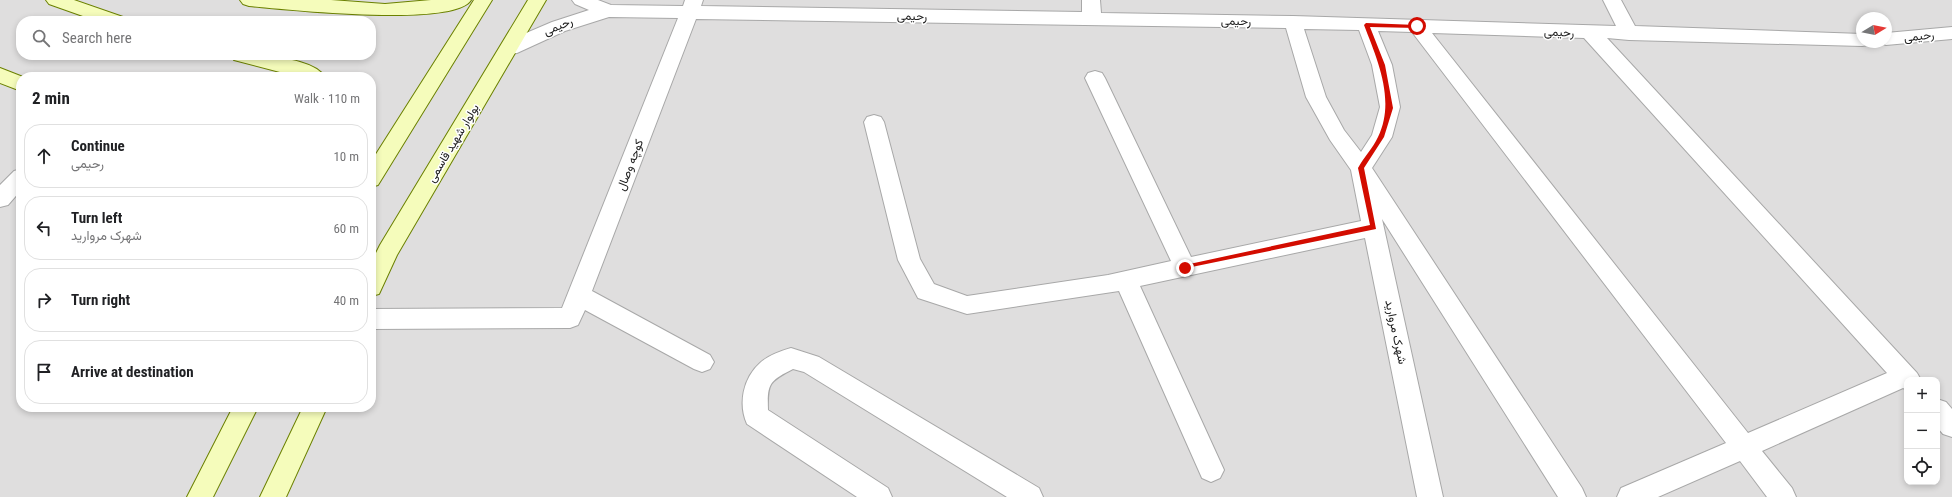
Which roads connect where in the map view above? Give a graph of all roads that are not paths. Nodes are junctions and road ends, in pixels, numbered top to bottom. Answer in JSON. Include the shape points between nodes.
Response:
{"nodes":[{"id":1,"x":55,"y":0,"type":"edge"},
{"id":2,"x":249,"y":0,"type":"edge"},
{"id":3,"x":462,"y":0,"type":"edge"},
{"id":4,"x":483,"y":0,"type":"edge"},
{"id":5,"x":537,"y":0,"type":"edge"},
{"id":6,"x":581,"y":0,"type":"edge"},
{"id":7,"x":1091,"y":0,"type":"edge"},
{"id":8,"x":1612,"y":0,"type":"edge"},
{"id":9,"x":692,"y":6,"type":"edge"},
{"id":10,"x":910,"y":8,"type":"edge"},
{"id":11,"x":609,"y":11,"type":"junction"},
{"id":12,"x":101,"y":16,"type":"edge"},
{"id":13,"x":1092,"y":19,"type":"junction"},
{"id":14,"x":1293,"y":22,"type":"junction"},
{"id":15,"x":1366,"y":25,"type":"junction"},
{"id":16,"x":1417,"y":26,"type":"junction"},
{"id":17,"x":1591,"y":33,"type":"junction"},
{"id":18,"x":1952,"y":33,"type":"edge"},
{"id":19,"x":1629,"y":34,"type":"junction"},
{"id":20,"x":1892,"y":38,"type":"edge"},
{"id":21,"x":1856,"y":40,"type":"edge"},
{"id":22,"x":510,"y":48,"type":"junction"},
{"id":23,"x":261,"y":60,"type":"edge"},
{"id":24,"x":306,"y":72,"type":"edge"},
{"id":25,"x":0,"y":76,"type":"edge"},
{"id":26,"x":1095,"y":78,"type":"dead end"},
{"id":27,"x":16,"y":82,"type":"edge"},
{"id":28,"x":874,"y":122,"type":"dead end"},
{"id":29,"x":1361,"y":168,"type":"junction"},
{"id":30,"x":376,"y":171,"type":"edge"},
{"id":31,"x":16,"y":182,"type":"edge"},
{"id":32,"x":0,"y":199,"type":"edge"},
{"id":33,"x":1374,"y":227,"type":"junction"},
{"id":34,"x":380,"y":251,"type":"edge"},
{"id":35,"x":376,"y":267,"type":"edge"},
{"id":36,"x":1185,"y":268,"type":"junction"},
{"id":37,"x":1126,"y":280,"type":"junction"},
{"id":38,"x":578,"y":295,"type":"junction"},
{"id":39,"x":376,"y":319,"type":"edge"},
{"id":40,"x":702,"y":362,"type":"dead end"},
{"id":41,"x":1906,"y":377,"type":"edge"},
{"id":42,"x":1904,"y":379,"type":"edge"},
{"id":43,"x":243,"y":412,"type":"edge"},
{"id":44,"x":313,"y":412,"type":"edge"},
{"id":45,"x":1940,"y":413,"type":"edge"},
{"id":46,"x":1952,"y":426,"type":"edge"},
{"id":47,"x":1744,"y":447,"type":"junction"},
{"id":48,"x":1211,"y":470,"type":"dead end"},
{"id":49,"x":200,"y":497,"type":"edge"},
{"id":50,"x":273,"y":497,"type":"edge"},
{"id":51,"x":879,"y":497,"type":"edge"},
{"id":52,"x":1030,"y":497,"type":"edge"},
{"id":53,"x":1430,"y":497,"type":"edge"},
{"id":54,"x":1573,"y":497,"type":"edge"},
{"id":55,"x":1630,"y":497,"type":"edge"},
{"id":56,"x":1783,"y":497,"type":"edge"}],
"edges":[{"from":1,"to":12,"type":"main road"},
{"from":2,"to":3,"type":"main road","via":[[385,10],[455,4]]},
{"from":4,"to":30,"type":"main road"},
{"from":5,"to":22,"type":"main road","name":"بولوار شهید قاسمی"},
{"from":6,"to":11,"type":"street","name":"رحیمی"},
{"from":7,"to":13,"type":"street"},
{"from":8,"to":19,"type":"street"},
{"from":9,"to":10,"type":"street","name":"رحیمی"},
{"from":9,"to":11,"type":"street","name":"رحیمی"},
{"from":9,"to":38,"type":"street","name":"کوچه وصال"},
{"from":10,"to":13,"type":"street","name":"رحیمی"},
{"from":11,"to":22,"type":"street","name":"رحیمی","via":[[580,18]]},
{"from":13,"to":14,"type":"street","name":"رحیمی"},
{"from":14,"to":15,"type":"street","name":"رحیمی"},
{"from":14,"to":29,"type":"street","name":"شهرک مروارید","via":[[1316,97],[1337,135]]},
{"from":15,"to":16,"type":"street","name":"رحیمی"},
{"from":15,"to":29,"type":"street","via":[[1382,65],[1390,108],[1382,137]]},
{"from":16,"to":17,"type":"street","name":"رحیمی"},
{"from":16,"to":47,"type":"street"},
{"from":17,"to":19,"type":"street","name":"رحیمی"},
{"from":17,"to":41,"type":"street"},
{"from":18,"to":20,"type":"street","name":"رحیمی"},
{"from":19,"to":21,"type":"street","name":"رحیمی"},
{"from":22,"to":34,"type":"main road","name":"بولوار شهید قاسمی"},
{"from":23,"to":24,"type":"main road"},
{"from":25,"to":27,"type":"main road"},
{"from":26,"to":36,"type":"street"},
{"from":28,"to":37,"type":"street","via":[[909,260],[926,291],[968,305]]},
{"from":29,"to":33,"type":"street","name":"شهرک مروارید"},
{"from":29,"to":54,"type":"street"},
{"from":31,"to":32,"type":"street"},
{"from":33,"to":36,"type":"street"},
{"from":33,"to":53,"type":"street","name":"شهرک مروارید"},
{"from":34,"to":35,"type":"main road","name":"بولوار شهید قاسمی"},
{"from":36,"to":37,"type":"street"},
{"from":37,"to":48,"type":"street"},
{"from":38,"to":39,"type":"street","name":"کوچه وصال","via":[[570,318]]},
{"from":38,"to":40,"type":"street"},
{"from":42,"to":47,"type":"street"},
{"from":43,"to":49,"type":"main road"},
{"from":44,"to":50,"type":"main road"},
{"from":45,"to":46,"type":"street"},
{"from":47,"to":55,"type":"street"},
{"from":47,"to":56,"type":"street"},
{"from":51,"to":52,"type":"street","via":[[756,416],[755,389],[768,370],[792,358],[810,364]]}]}
